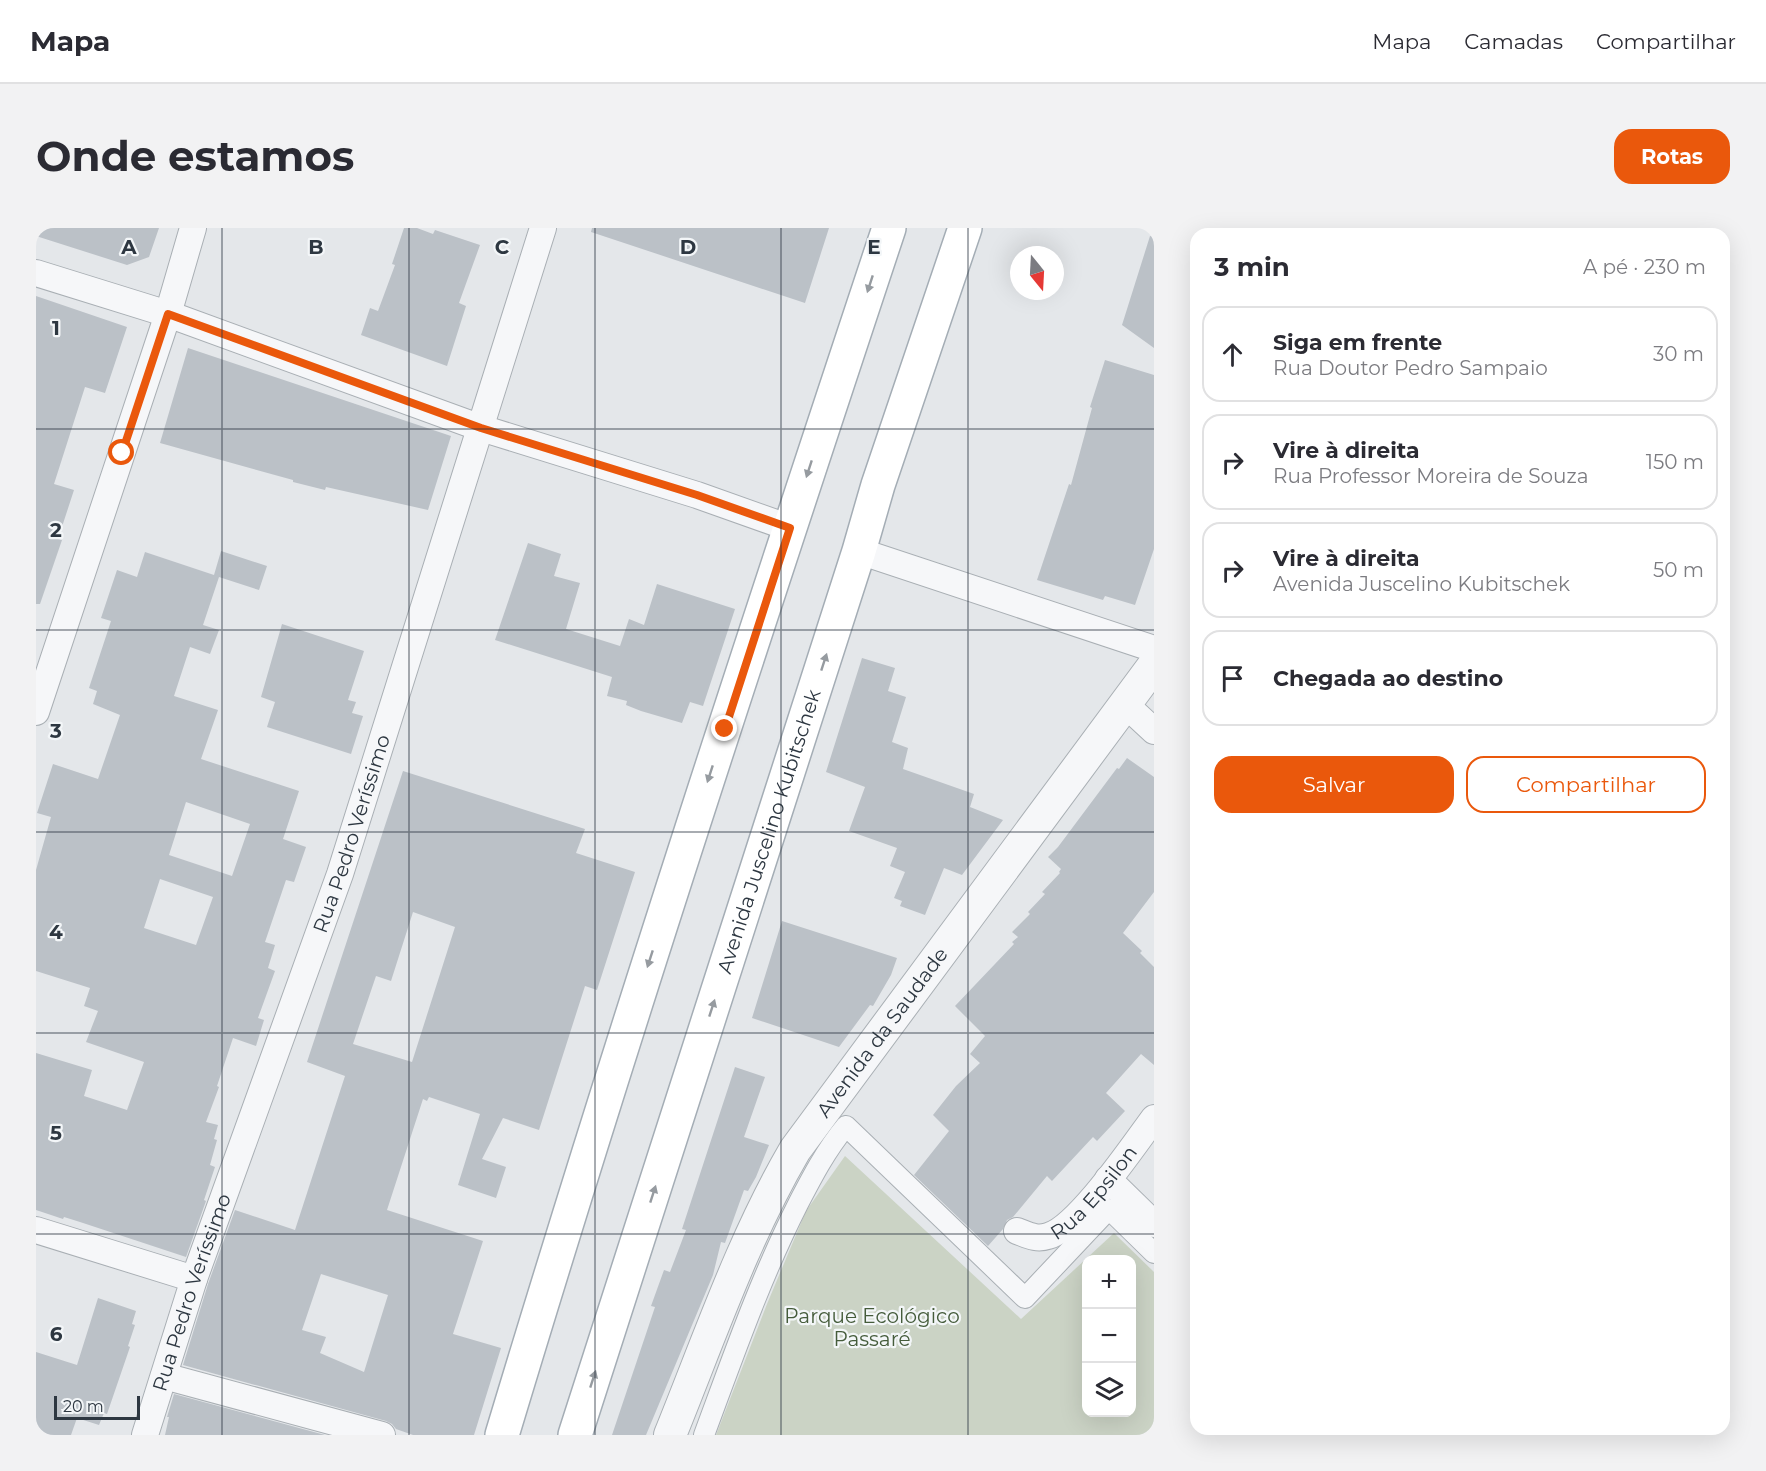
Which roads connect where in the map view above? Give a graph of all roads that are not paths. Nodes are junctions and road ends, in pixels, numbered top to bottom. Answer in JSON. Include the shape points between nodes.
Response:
{"nodes":[{"id":1,"x":194,"y":228,"type":"edge"},
{"id":2,"x":543,"y":228,"type":"edge"},
{"id":3,"x":889,"y":228,"type":"edge"},
{"id":4,"x":965,"y":228,"type":"edge"},
{"id":5,"x":36,"y":273,"type":"edge"},
{"id":6,"x":168,"y":314,"type":"junction"},
{"id":7,"x":481,"y":428,"type":"junction"},
{"id":8,"x":790,"y":528,"type":"junction"},
{"id":9,"x":859,"y":551,"type":"junction"},
{"id":10,"x":1154,"y":649,"type":"edge"},
{"id":11,"x":1154,"y":665,"type":"edge"},
{"id":12,"x":1126,"y":705,"type":"junction"},
{"id":13,"x":36,"y":712,"type":"edge"},
{"id":14,"x":1154,"y":731,"type":"edge"},
{"id":15,"x":1154,"y":1118,"type":"edge"},
{"id":16,"x":1108,"y":1179,"type":"junction"},
{"id":17,"x":1154,"y":1224,"type":"edge"},
{"id":18,"x":36,"y":1230,"type":"edge"},
{"id":19,"x":1017,"y":1231,"type":"dead end"},
{"id":20,"x":1154,"y":1253,"type":"edge"},
{"id":21,"x":194,"y":1279,"type":"junction"},
{"id":22,"x":164,"y":1376,"type":"junction"},
{"id":23,"x":145,"y":1435,"type":"edge"},
{"id":24,"x":382,"y":1435,"type":"edge"},
{"id":25,"x":502,"y":1435,"type":"edge"},
{"id":26,"x":575,"y":1435,"type":"edge"},
{"id":27,"x":670,"y":1435,"type":"edge"},
{"id":28,"x":704,"y":1435,"type":"edge"}],
"edges":[{"from":1,"to":6,"type":"street"},
{"from":2,"to":7,"type":"street","name":"Rua Pedro Veríssimo"},
{"from":3,"to":8,"type":"main road","one_way":true},
{"from":4,"to":9,"type":"main road","name":"Avenida Juscelino Kubitschek"},
{"from":5,"to":6,"type":"street"},
{"from":6,"to":7,"type":"street"},
{"from":6,"to":13,"type":"street"},
{"from":7,"to":8,"type":"street"},
{"from":7,"to":21,"type":"street","name":"Rua Pedro Veríssimo","via":[[340,874]]},
{"from":8,"to":25,"type":"main road","one_way":true,"via":[[580,1175]]},
{"from":9,"to":10,"type":"street"},
{"from":26,"to":9,"type":"main road","name":"Avenida Juscelino Kubitschek","one_way":true},
{"from":11,"to":12,"type":"street","name":"Avenida da Saudade"},
{"from":12,"to":14,"type":"street"},
{"from":12,"to":27,"type":"street","name":"Avenida da Saudade","via":[[795,1150],[745,1247]]},
{"from":15,"to":16,"type":"street","name":"Rua Epsilon"},
{"from":16,"to":17,"type":"street"},
{"from":16,"to":19,"type":"street","name":"Rua Epsilon","via":[[1057,1233],[1036,1238]]},
{"from":18,"to":21,"type":"street"},
{"from":20,"to":28,"type":"street","via":[[1109,1209],[1025,1298],[846,1126],[821,1161],[782,1236]]},
{"from":21,"to":22,"type":"street","name":"Rua Pedro Veríssimo"},
{"from":22,"to":23,"type":"street","name":"Rua Pedro Veríssimo"},
{"from":22,"to":24,"type":"street"}]}
